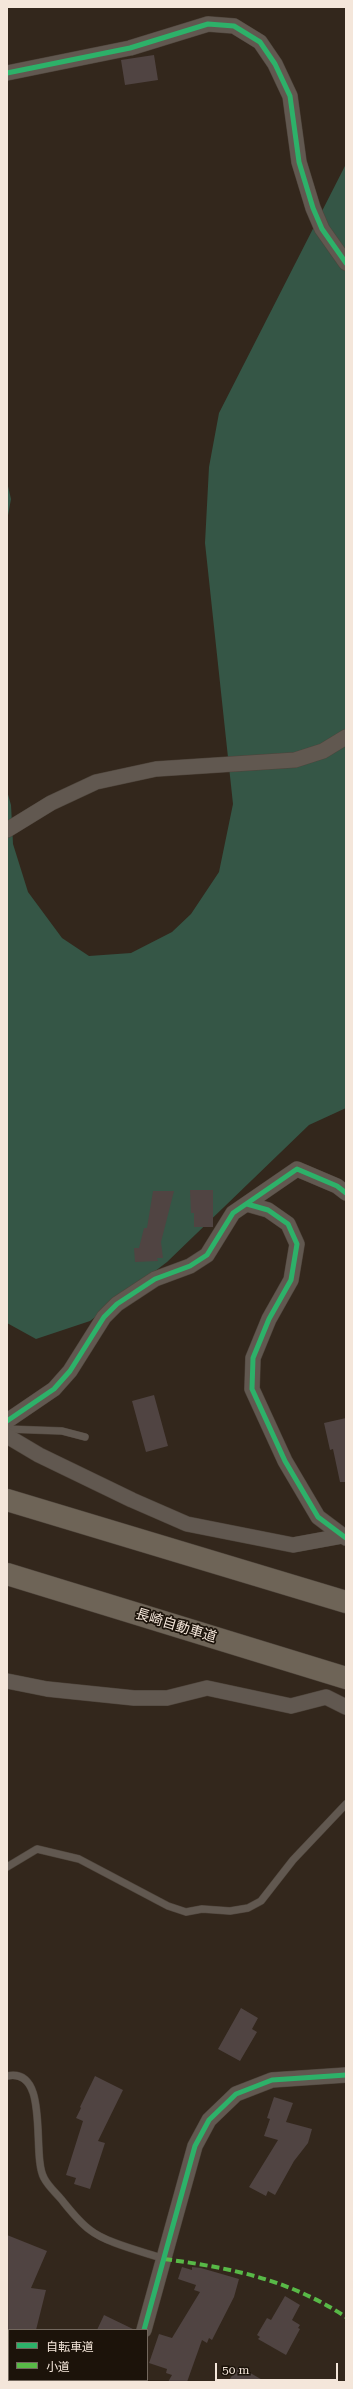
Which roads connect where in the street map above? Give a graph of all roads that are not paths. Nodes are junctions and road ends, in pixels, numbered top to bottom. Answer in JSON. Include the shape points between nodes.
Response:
{"nodes":[{"id":1,"x":7,"y":72,"type":"edge"},
{"id":2,"x":346,"y":263,"type":"edge"},
{"id":3,"x":346,"y":737,"type":"edge"},
{"id":4,"x":7,"y":830,"type":"edge"},
{"id":5,"x":346,"y":1193,"type":"edge"},
{"id":6,"x":247,"y":1204,"type":"junction"},
{"id":7,"x":7,"y":1421,"type":"edge"},
{"id":8,"x":7,"y":1429,"type":"edge"},
{"id":9,"x":7,"y":1436,"type":"edge"},
{"id":10,"x":85,"y":1437,"type":"dead end"},
{"id":11,"x":7,"y":1500,"type":"edge"},
{"id":12,"x":344,"y":1537,"type":"edge"},
{"id":13,"x":7,"y":1574,"type":"edge"},
{"id":14,"x":346,"y":1602,"type":"edge"},
{"id":15,"x":346,"y":1678,"type":"edge"},
{"id":16,"x":7,"y":1681,"type":"edge"},
{"id":17,"x":346,"y":1707,"type":"edge"},
{"id":18,"x":346,"y":1804,"type":"edge"},
{"id":19,"x":7,"y":1867,"type":"edge"},
{"id":20,"x":346,"y":2075,"type":"edge"},
{"id":21,"x":7,"y":2076,"type":"edge"},
{"id":22,"x":164,"y":2259,"type":"junction"},
{"id":23,"x":144,"y":2329,"type":"edge"}],
"edges":[{"from":1,"to":2,"type":"street","via":[[130,48],[208,24],[234,26],[260,42],[275,64],[290,96],[299,162],[313,208],[322,229]]},
{"from":3,"to":4,"type":"street","via":[[323,752],[295,760],[156,769],[96,782],[51,803]]},
{"from":5,"to":6,"type":"street","via":[[337,1186],[297,1169]]},
{"from":6,"to":7,"type":"street","via":[[233,1213],[207,1255],[190,1266],[155,1279],[117,1304],[104,1317],[70,1371],[54,1389]]},
{"from":6,"to":12,"type":"street","via":[[268,1210],[288,1224],[297,1244],[291,1280],[269,1319],[253,1358],[252,1389],[285,1461],[318,1517]]},
{"from":8,"to":10,"type":"lane","via":[[62,1431]]},
{"from":9,"to":12,"type":"street","via":[[68,1469],[187,1524],[293,1546]]},
{"from":11,"to":14,"type":"highway"},
{"from":13,"to":15,"type":"highway","name":"長崎自動車道"},
{"from":16,"to":17,"type":"street","via":[[47,1689],[134,1698],[167,1698],[207,1688],[291,1706],[326,1697]]},
{"from":18,"to":19,"type":"lane","via":[[293,1860],[261,1901],[248,1908],[230,1912],[202,1909],[186,1912],[168,1906],[79,1860],[38,1849]]},
{"from":20,"to":22,"type":"street","via":[[272,2080],[236,2094],[209,2120],[195,2146]]},
{"from":21,"to":22,"type":"lane","via":[[15,2074],[32,2088],[36,2102],[40,2166],[44,2178],[73,2215],[102,2237]]},
{"from":22,"to":23,"type":"street"}]}
